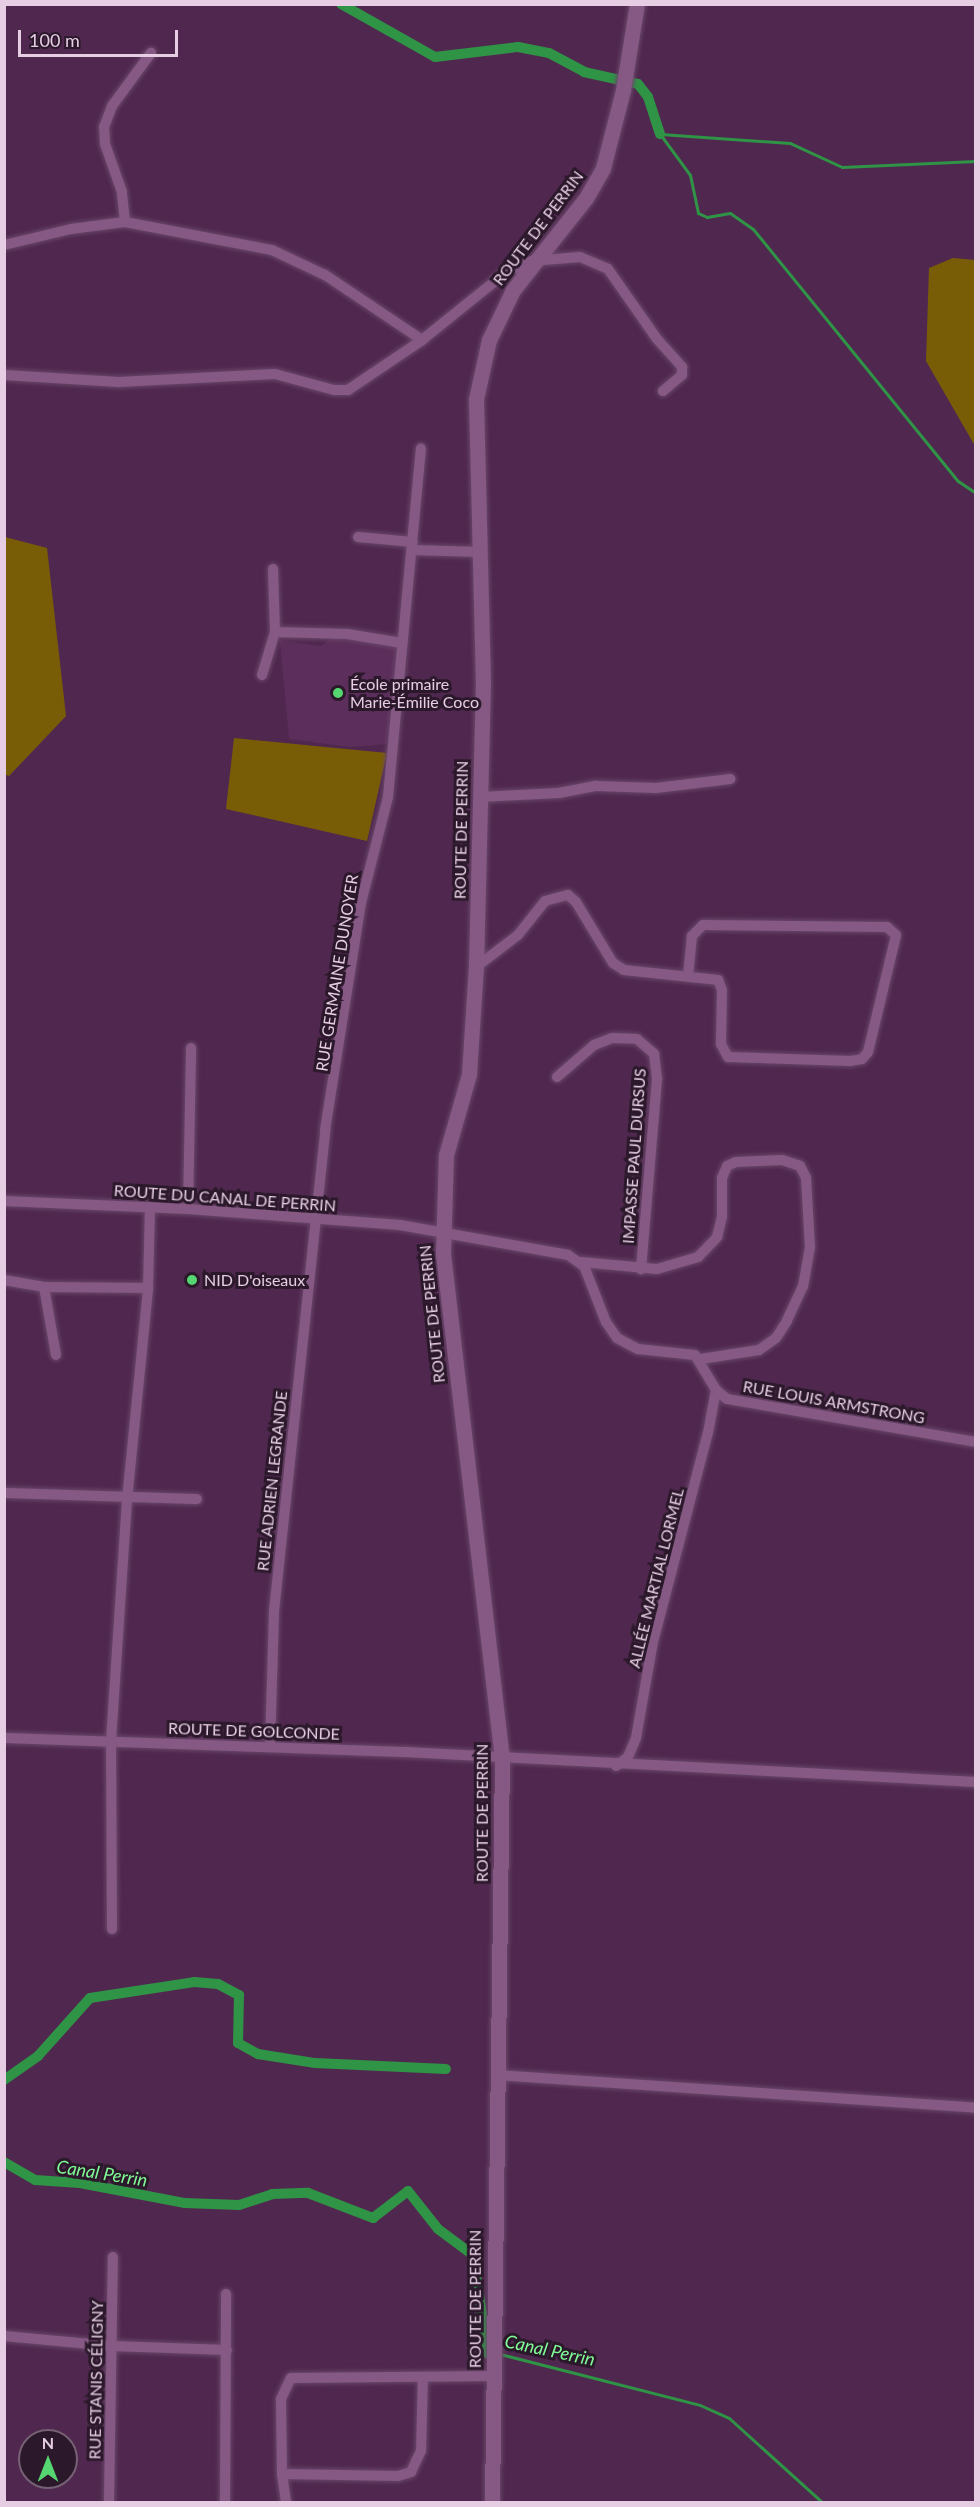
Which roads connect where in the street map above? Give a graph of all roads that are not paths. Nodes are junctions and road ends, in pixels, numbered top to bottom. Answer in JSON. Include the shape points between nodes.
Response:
{"nodes":[{"id":1,"x":637,"y":4,"type":"edge"},
{"id":2,"x":151,"y":53,"type":"dead end"},
{"id":3,"x":125,"y":222,"type":"junction"},
{"id":4,"x":4,"y":245,"type":"edge"},
{"id":5,"x":532,"y":261,"type":"junction"},
{"id":6,"x":422,"y":340,"type":"junction"},
{"id":7,"x":4,"y":375,"type":"edge"},
{"id":8,"x":663,"y":391,"type":"dead end"},
{"id":9,"x":421,"y":449,"type":"dead end"},
{"id":10,"x":358,"y":537,"type":"dead end"},
{"id":11,"x":412,"y":547,"type":"junction"},
{"id":12,"x":481,"y":552,"type":"junction"},
{"id":13,"x":273,"y":569,"type":"dead end"},
{"id":14,"x":275,"y":632,"type":"junction"},
{"id":15,"x":402,"y":643,"type":"junction"},
{"id":16,"x":262,"y":675,"type":"dead end"},
{"id":17,"x":730,"y":779,"type":"dead end"},
{"id":18,"x":479,"y":797,"type":"junction"},
{"id":19,"x":476,"y":967,"type":"junction"},
{"id":20,"x":688,"y":976,"type":"junction"},
{"id":21,"x":191,"y":1048,"type":"dead end"},
{"id":22,"x":557,"y":1077,"type":"dead end"},
{"id":23,"x":4,"y":1201,"type":"edge"},
{"id":24,"x":150,"y":1207,"type":"junction"},
{"id":25,"x":188,"y":1209,"type":"junction"},
{"id":26,"x":316,"y":1219,"type":"junction"},
{"id":27,"x":443,"y":1235,"type":"junction"},
{"id":28,"x":581,"y":1262,"type":"junction"},
{"id":29,"x":641,"y":1269,"type":"junction"},
{"id":30,"x":4,"y":1280,"type":"edge"},
{"id":31,"x":44,"y":1287,"type":"junction"},
{"id":32,"x":148,"y":1288,"type":"junction"},
{"id":33,"x":56,"y":1355,"type":"dead end"},
{"id":34,"x":701,"y":1359,"type":"junction"},
{"id":35,"x":716,"y":1390,"type":"junction"},
{"id":36,"x":975,"y":1442,"type":"edge"},
{"id":37,"x":4,"y":1493,"type":"edge"},
{"id":38,"x":196,"y":1499,"type":"dead end"},
{"id":39,"x":127,"y":1500,"type":"junction"},
{"id":40,"x":4,"y":1738,"type":"edge"},
{"id":41,"x":111,"y":1741,"type":"junction"},
{"id":42,"x":270,"y":1747,"type":"junction"},
{"id":43,"x":502,"y":1759,"type":"junction"},
{"id":44,"x":616,"y":1766,"type":"junction"},
{"id":45,"x":975,"y":1782,"type":"edge"},
{"id":46,"x":111,"y":1929,"type":"dead end"},
{"id":47,"x":498,"y":2075,"type":"junction"},
{"id":48,"x":975,"y":2108,"type":"edge"},
{"id":49,"x":113,"y":2257,"type":"dead end"},
{"id":50,"x":226,"y":2294,"type":"dead end"},
{"id":51,"x":4,"y":2336,"type":"edge"},
{"id":52,"x":111,"y":2346,"type":"junction"},
{"id":53,"x":226,"y":2350,"type":"junction"},
{"id":54,"x":493,"y":2369,"type":"junction"},
{"id":55,"x":423,"y":2377,"type":"junction"},
{"id":56,"x":282,"y":2474,"type":"junction"},
{"id":57,"x":109,"y":2502,"type":"edge"},
{"id":58,"x":225,"y":2502,"type":"edge"},
{"id":59,"x":286,"y":2502,"type":"edge"},
{"id":60,"x":492,"y":2502,"type":"edge"}],
"edges":[{"from":1,"to":5,"type":"main road","name":"ROUTE DE PERRIN","via":[[608,154],[596,183]]},
{"from":2,"to":3,"type":"street","via":[[112,106],[104,127],[105,144],[122,192]]},
{"from":3,"to":4,"type":"street","via":[[71,229]]},
{"from":3,"to":6,"type":"street","via":[[152,224],[294,258]]},
{"from":5,"to":6,"type":"street","via":[[505,273]]},
{"from":5,"to":8,"type":"street","via":[[580,257],[608,269],[657,339],[682,367],[682,375]]},
{"from":5,"to":12,"type":"main road","name":"ROUTE DE PERRIN","via":[[505,304],[489,340],[479,378],[475,427]]},
{"from":6,"to":7,"type":"street","via":[[344,391],[274,374],[119,382]]},
{"from":9,"to":11,"type":"street","name":"RUE GERMAINE DUNOYER"},
{"from":10,"to":11,"type":"street"},
{"from":11,"to":12,"type":"street"},
{"from":11,"to":15,"type":"street","name":"RUE GERMAINE DUNOYER"},
{"from":12,"to":18,"type":"main road","name":"ROUTE DE PERRIN","via":[[483,685]]},
{"from":13,"to":14,"type":"street"},
{"from":14,"to":15,"type":"street","via":[[347,634]]},
{"from":14,"to":16,"type":"street"},
{"from":15,"to":26,"type":"street","name":"RUE GERMAINE DUNOYER","via":[[388,797],[361,903]]},
{"from":17,"to":18,"type":"street","via":[[665,787],[600,786],[559,793]]},
{"from":18,"to":19,"type":"main road","name":"ROUTE DE PERRIN"},
{"from":19,"to":20,"type":"street","via":[[518,935],[545,902],[564,895],[576,902],[614,963],[624,970]]},
{"from":19,"to":27,"type":"main road","name":"ROUTE DE PERRIN","via":[[470,1074],[446,1155]]},
{"from":20,"to":20,"type":"street","via":[[710,977],[721,983],[721,1044],[728,1057],[859,1060],[870,1047],[896,935],[887,927],[703,925],[692,936]]},
{"from":21,"to":25,"type":"street"},
{"from":22,"to":29,"type":"street","name":"IMPASSE PAUL DURSUS","via":[[594,1045],[612,1038],[637,1039],[654,1054],[657,1079]]},
{"from":23,"to":24,"type":"street","name":"ROUTE DU CANAL DE PERRIN"},
{"from":24,"to":25,"type":"street","name":"ROUTE DU CANAL DE PERRIN"},
{"from":24,"to":32,"type":"street"},
{"from":25,"to":26,"type":"street","name":"ROUTE DU CANAL DE PERRIN"},
{"from":26,"to":27,"type":"street","name":"ROUTE DU CANAL DE PERRIN","via":[[400,1226]]},
{"from":26,"to":42,"type":"street","name":"RUE ADRIEN LEGRANDE","via":[[274,1611]]},
{"from":27,"to":28,"type":"street","via":[[560,1254]]},
{"from":27,"to":43,"type":"main road","name":"ROUTE DE PERRIN","via":[[445,1280]]},
{"from":28,"to":29,"type":"street"},
{"from":28,"to":34,"type":"street","via":[[606,1322],[617,1338],[638,1349],[688,1352]]},
{"from":29,"to":34,"type":"street","via":[[686,1262],[713,1243],[722,1217],[722,1173],[731,1164],[789,1160],[802,1168],[810,1247],[803,1286],[787,1322],[776,1338],[759,1350]]},
{"from":30,"to":31,"type":"street"},
{"from":31,"to":32,"type":"street"},
{"from":31,"to":33,"type":"street"},
{"from":32,"to":39,"type":"street"},
{"from":34,"to":35,"type":"street"},
{"from":35,"to":36,"type":"street","name":"RUE LOUIS ARMSTRONG","via":[[733,1401]]},
{"from":35,"to":44,"type":"street","name":"ALLÉE MARTIAL LORMEL","via":[[653,1642],[636,1738],[628,1757]]},
{"from":37,"to":39,"type":"street"},
{"from":38,"to":39,"type":"street"},
{"from":39,"to":41,"type":"street"},
{"from":40,"to":41,"type":"street","name":"ROUTE DE GOLCONDE"},
{"from":41,"to":42,"type":"street","name":"ROUTE DE GOLCONDE"},
{"from":41,"to":46,"type":"street"},
{"from":42,"to":43,"type":"street","name":"ROUTE DE GOLCONDE"},
{"from":43,"to":44,"type":"street","name":"ROUTE DE GOLCONDE"},
{"from":43,"to":47,"type":"main road","name":"ROUTE DE PERRIN"},
{"from":44,"to":45,"type":"street","name":"ROUTE DE GOLCONDE"},
{"from":47,"to":48,"type":"street"},
{"from":47,"to":54,"type":"main road","name":"ROUTE DE PERRIN"},
{"from":49,"to":52,"type":"street","name":"RUE STANIS CÉLIGNY"},
{"from":50,"to":53,"type":"street"},
{"from":51,"to":52,"type":"street"},
{"from":52,"to":53,"type":"street"},
{"from":52,"to":57,"type":"street","name":"RUE STANIS CÉLIGNY"},
{"from":53,"to":58,"type":"street"},
{"from":54,"to":55,"type":"street"},
{"from":54,"to":60,"type":"main road","name":"ROUTE DE PERRIN"},
{"from":55,"to":56,"type":"street","via":[[421,2451],[411,2472],[398,2476]]},
{"from":55,"to":56,"type":"street","via":[[291,2378],[281,2399]]},
{"from":56,"to":59,"type":"street"}]}
